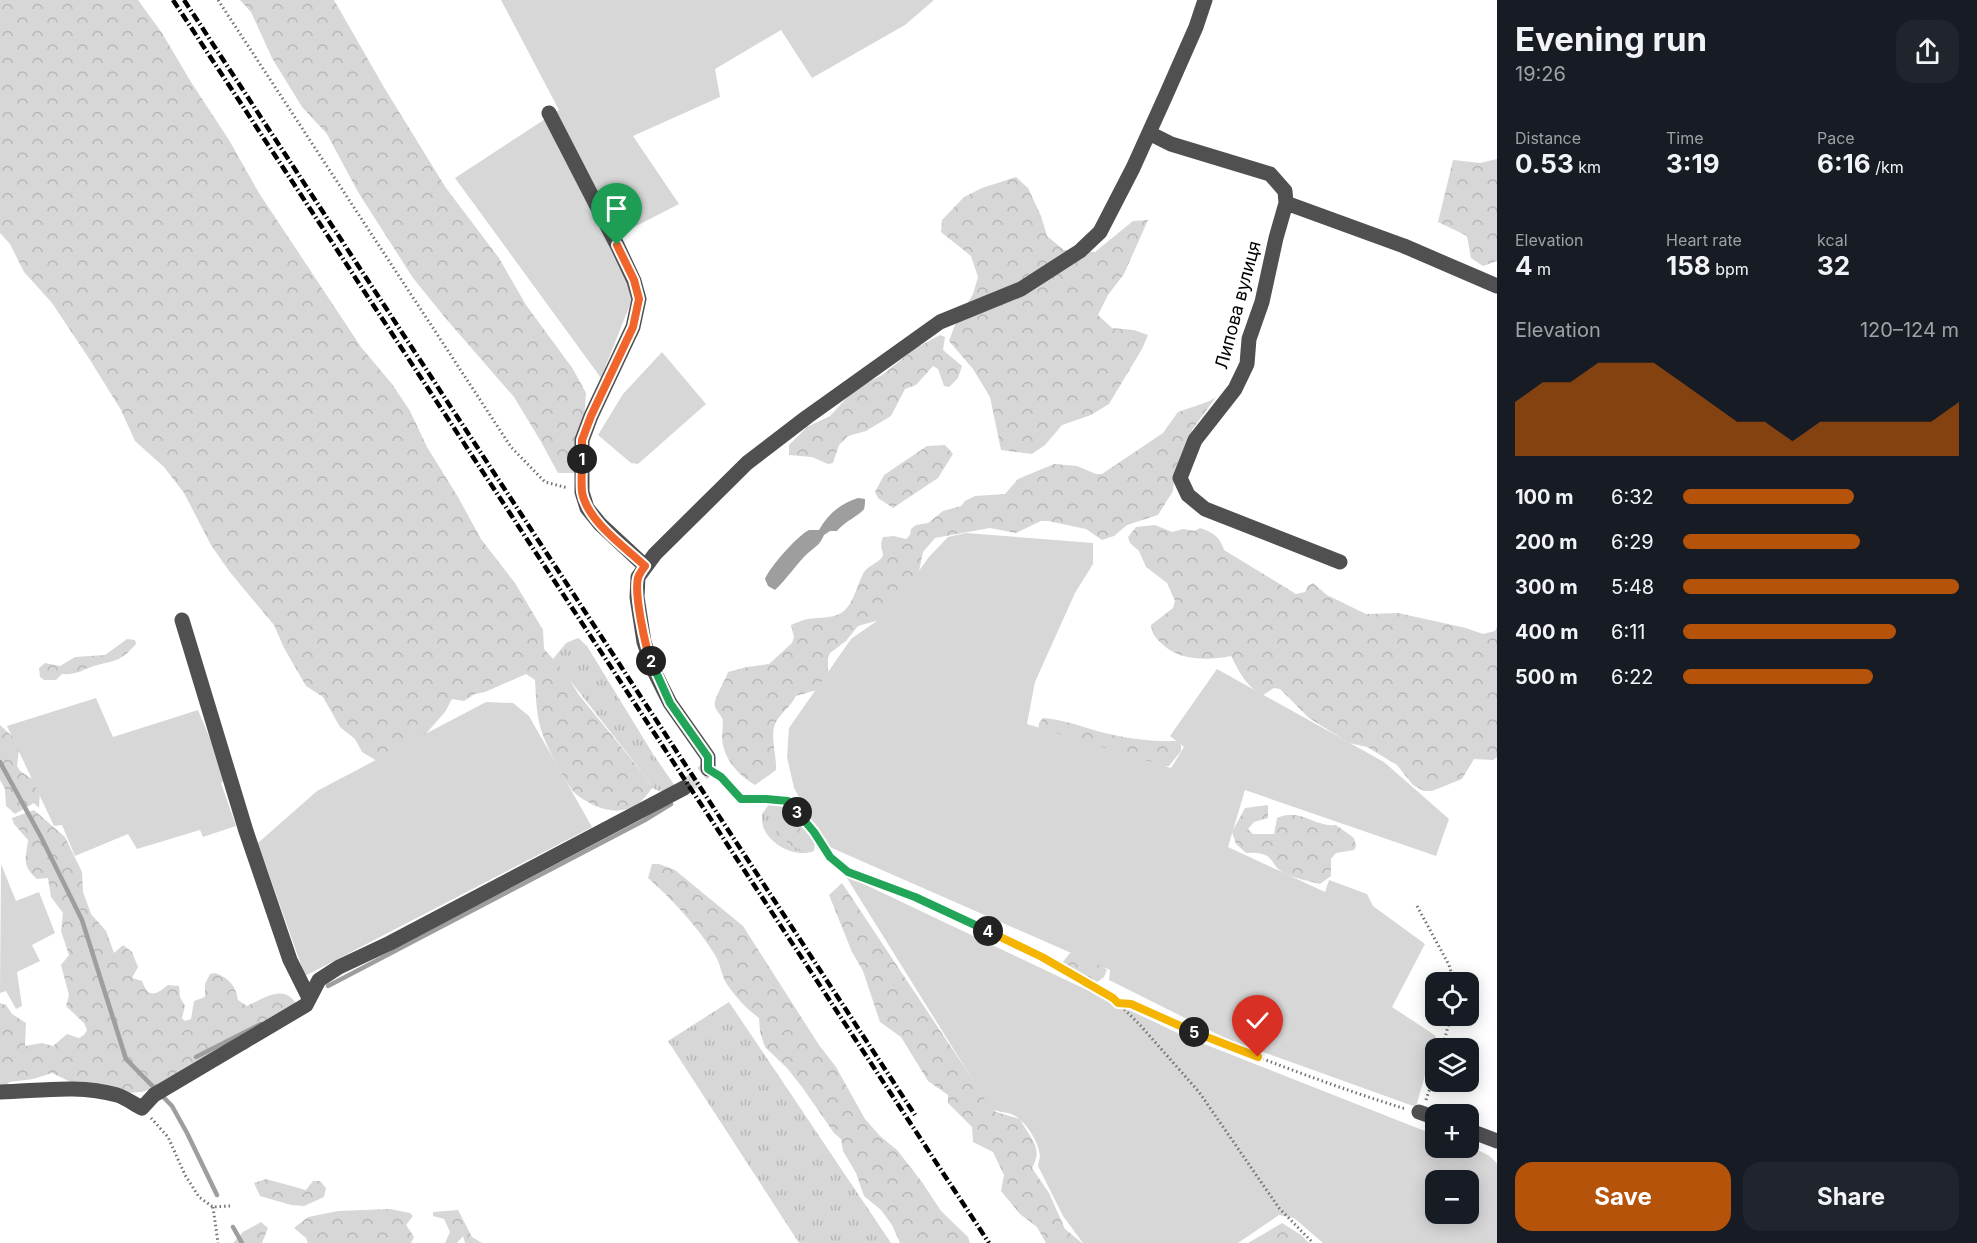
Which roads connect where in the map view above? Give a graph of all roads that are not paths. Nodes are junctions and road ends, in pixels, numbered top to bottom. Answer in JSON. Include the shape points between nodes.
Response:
{"nodes":[{"id":1,"x":1205,"y":0,"type":"edge"},
{"id":2,"x":549,"y":113,"type":"dead end"},
{"id":3,"x":1149,"y":133,"type":"junction"},
{"id":4,"x":1286,"y":203,"type":"junction"},
{"id":5,"x":1497,"y":286,"type":"edge"},
{"id":6,"x":1340,"y":562,"type":"dead end"},
{"id":7,"x":645,"y":566,"type":"junction"},
{"id":8,"x":182,"y":620,"type":"dead end"},
{"id":9,"x":708,"y":769,"type":"road end"},
{"id":10,"x":684,"y":788,"type":"tunnel mouth"},
{"id":11,"x":309,"y":998,"type":"junction"},
{"id":12,"x":0,"y":1092,"type":"edge"},
{"id":13,"x":1479,"y":1134,"type":"edge"},
{"id":14,"x":1497,"y":1141,"type":"edge"}],
"edges":[{"from":1,"to":3,"type":"street"},
{"from":2,"to":7,"type":"street","via":[[634,280],[639,299],[633,327],[582,440],[582,492],[587,508],[600,524]]},
{"from":3,"to":4,"type":"street","via":[[1171,144],[1270,174],[1285,191]]},
{"from":3,"to":7,"type":"street","via":[[1100,232],[1080,251],[1021,289],[940,322],[872,370],[747,463]]},
{"from":4,"to":5,"type":"street","via":[[1404,246]]},
{"from":4,"to":6,"type":"street","name":"Липова вулиця","via":[[1249,339],[1247,364],[1235,389],[1195,440],[1180,478],[1188,495],[1205,509]]},
{"from":7,"to":9,"type":"street","via":[[638,577],[637,597],[644,642],[670,703],[708,757]]},
{"from":8,"to":11,"type":"street","via":[[246,831],[286,949]]},
{"from":10,"to":11,"type":"street","via":[[339,967],[319,980]]},
{"from":11,"to":12,"type":"street","via":[[306,1005],[154,1095],[142,1108],[119,1096],[87,1089]]},
{"from":13,"to":14,"type":"street"}]}
